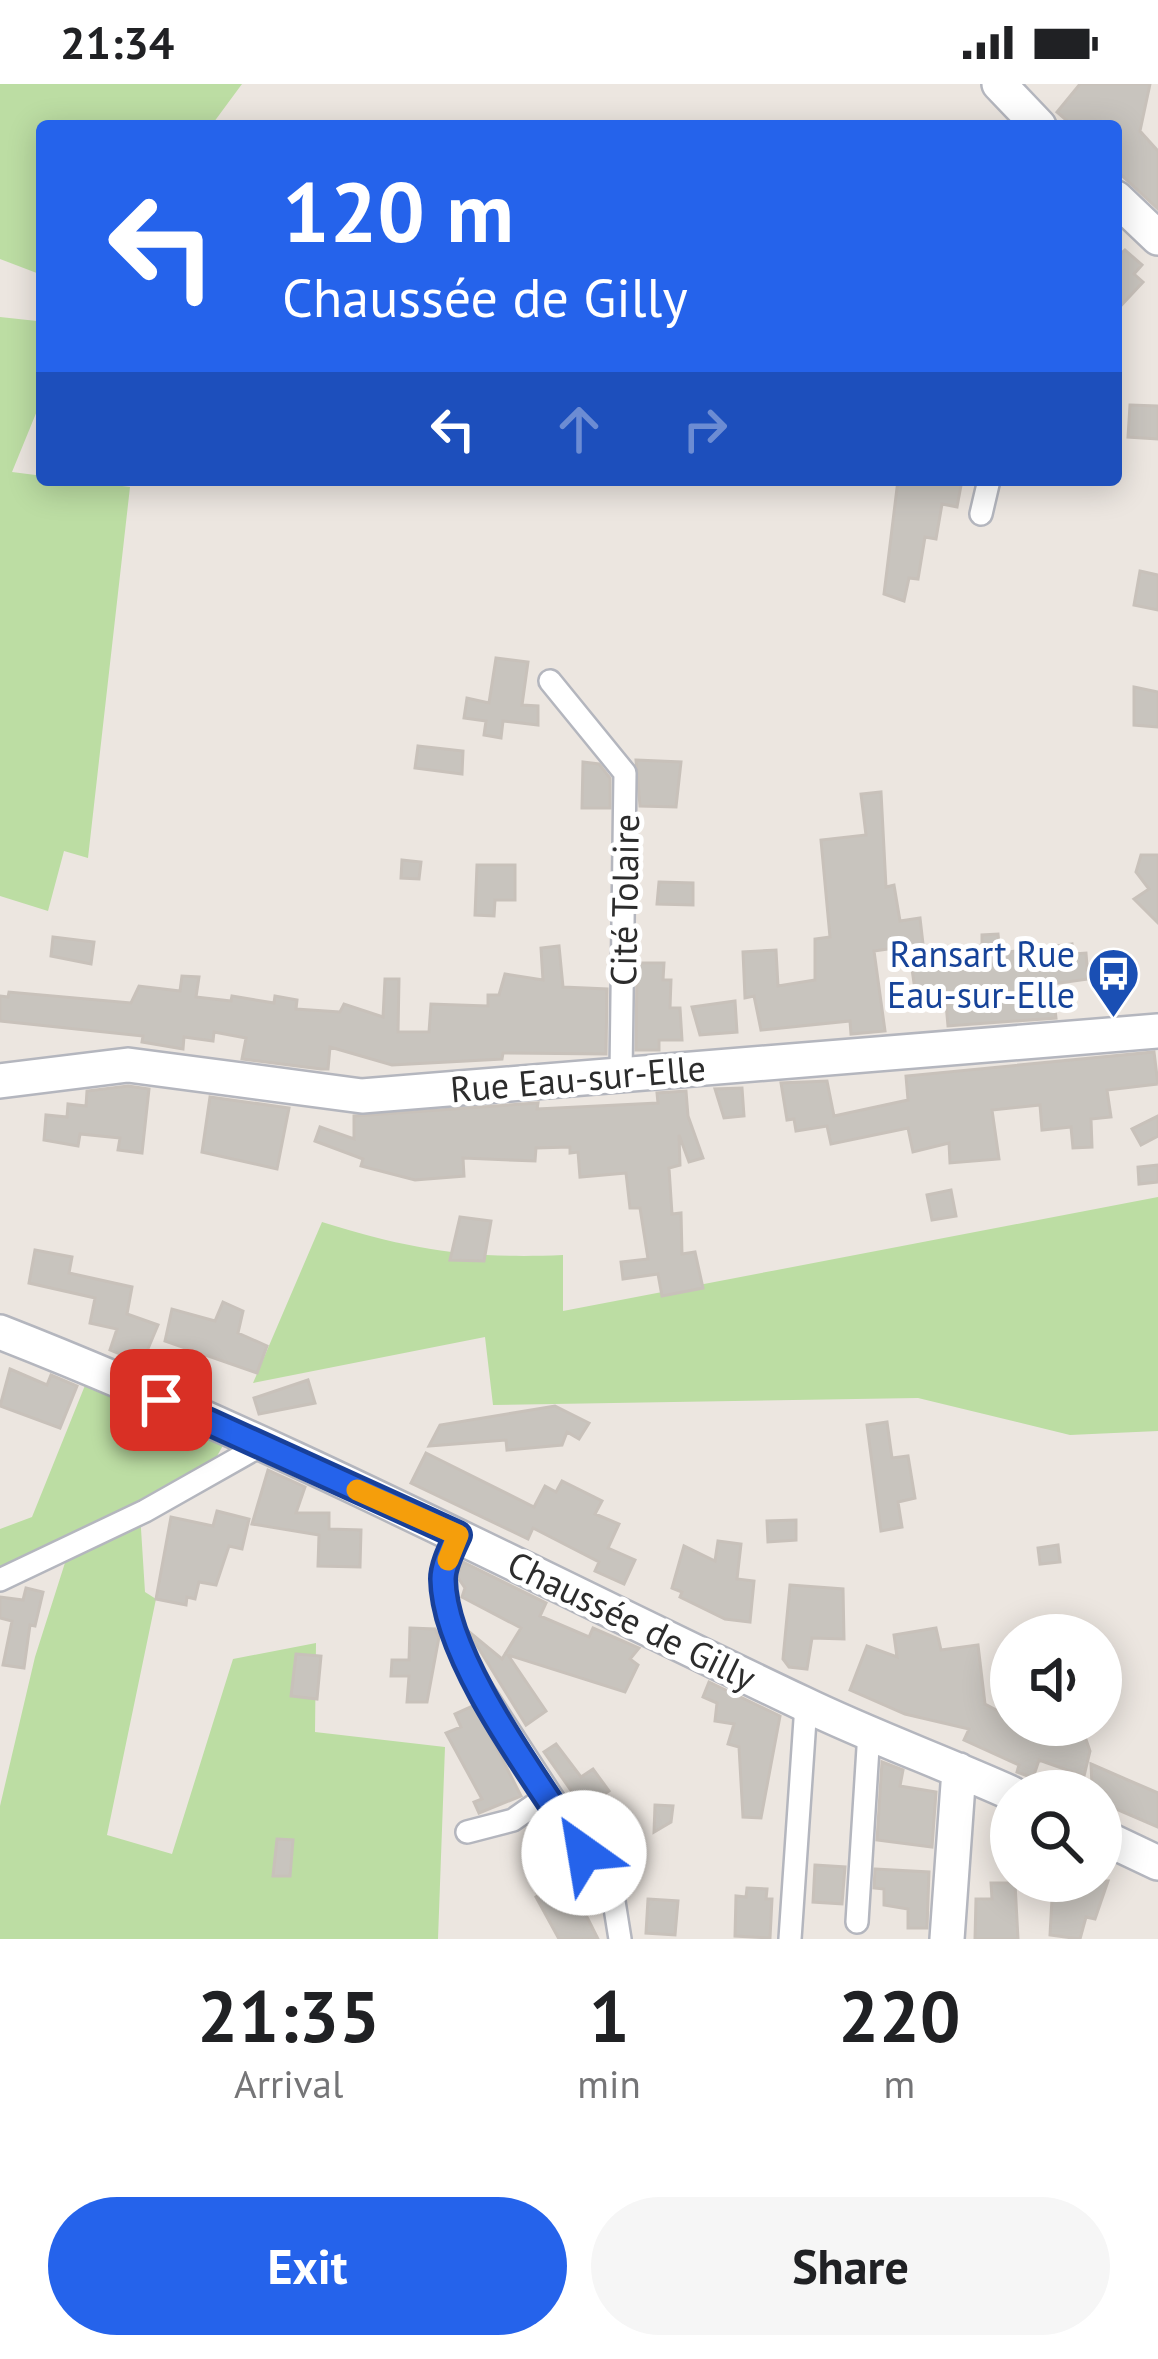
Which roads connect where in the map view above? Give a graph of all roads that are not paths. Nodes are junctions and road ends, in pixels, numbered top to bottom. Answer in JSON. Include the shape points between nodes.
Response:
{"nodes":[{"id":1,"x":999,"y":84,"type":"edge"},
{"id":2,"x":1033,"y":120,"type":"edge"},
{"id":3,"x":1122,"y":204,"type":"edge"},
{"id":4,"x":1158,"y":238,"type":"edge"},
{"id":5,"x":987,"y":486,"type":"edge"},
{"id":6,"x":980,"y":514,"type":"dead end"},
{"id":7,"x":550,"y":681,"type":"dead end"},
{"id":8,"x":1158,"y":1031,"type":"edge"},
{"id":9,"x":621,"y":1074,"type":"junction"},
{"id":10,"x":0,"y":1081,"type":"edge"},
{"id":11,"x":0,"y":1332,"type":"edge"},
{"id":12,"x":260,"y":1446,"type":"junction"},
{"id":13,"x":458,"y":1535,"type":"junction"},
{"id":14,"x":0,"y":1580,"type":"edge"},
{"id":15,"x":806,"y":1706,"type":"junction"},
{"id":16,"x":869,"y":1732,"type":"junction"},
{"id":17,"x":959,"y":1770,"type":"junction"},
{"id":18,"x":990,"y":1784,"type":"edge"},
{"id":19,"x":548,"y":1796,"type":"junction"},
{"id":20,"x":467,"y":1832,"type":"dead end"},
{"id":21,"x":1122,"y":1846,"type":"edge"},
{"id":22,"x":1158,"y":1863,"type":"edge"},
{"id":23,"x":857,"y":1922,"type":"dead end"},
{"id":24,"x":620,"y":1939,"type":"edge"},
{"id":25,"x":790,"y":1939,"type":"edge"},
{"id":26,"x":947,"y":1939,"type":"edge"}],
"edges":[{"from":1,"to":2,"type":"street"},
{"from":3,"to":4,"type":"street"},
{"from":5,"to":6,"type":"street"},
{"from":7,"to":9,"type":"street","name":"Cité Tolaire","via":[[625,773]]},
{"from":8,"to":9,"type":"street","name":"Rue Eau-sur-Elle"},
{"from":9,"to":10,"type":"street","name":"Rue Eau-sur-Elle","via":[[362,1096],[128,1065]]},
{"from":11,"to":12,"type":"street","name":"Chaussée de Gilly"},
{"from":12,"to":13,"type":"street","name":"Chaussée de Gilly"},
{"from":12,"to":14,"type":"street"},
{"from":13,"to":15,"type":"street","name":"Chaussée de Gilly"},
{"from":13,"to":19,"type":"street","via":[[442,1574],[447,1618],[467,1666]]},
{"from":15,"to":16,"type":"street","name":"Chaussée de Gilly"},
{"from":15,"to":25,"type":"street"},
{"from":16,"to":17,"type":"street","name":"Chaussée de Gilly"},
{"from":16,"to":23,"type":"street"},
{"from":17,"to":18,"type":"street","name":"Chaussée de Gilly"},
{"from":17,"to":26,"type":"street"},
{"from":19,"to":20,"type":"street","via":[[514,1820]]},
{"from":19,"to":24,"type":"street","via":[[612,1889]]},
{"from":21,"to":22,"type":"street"}]}
